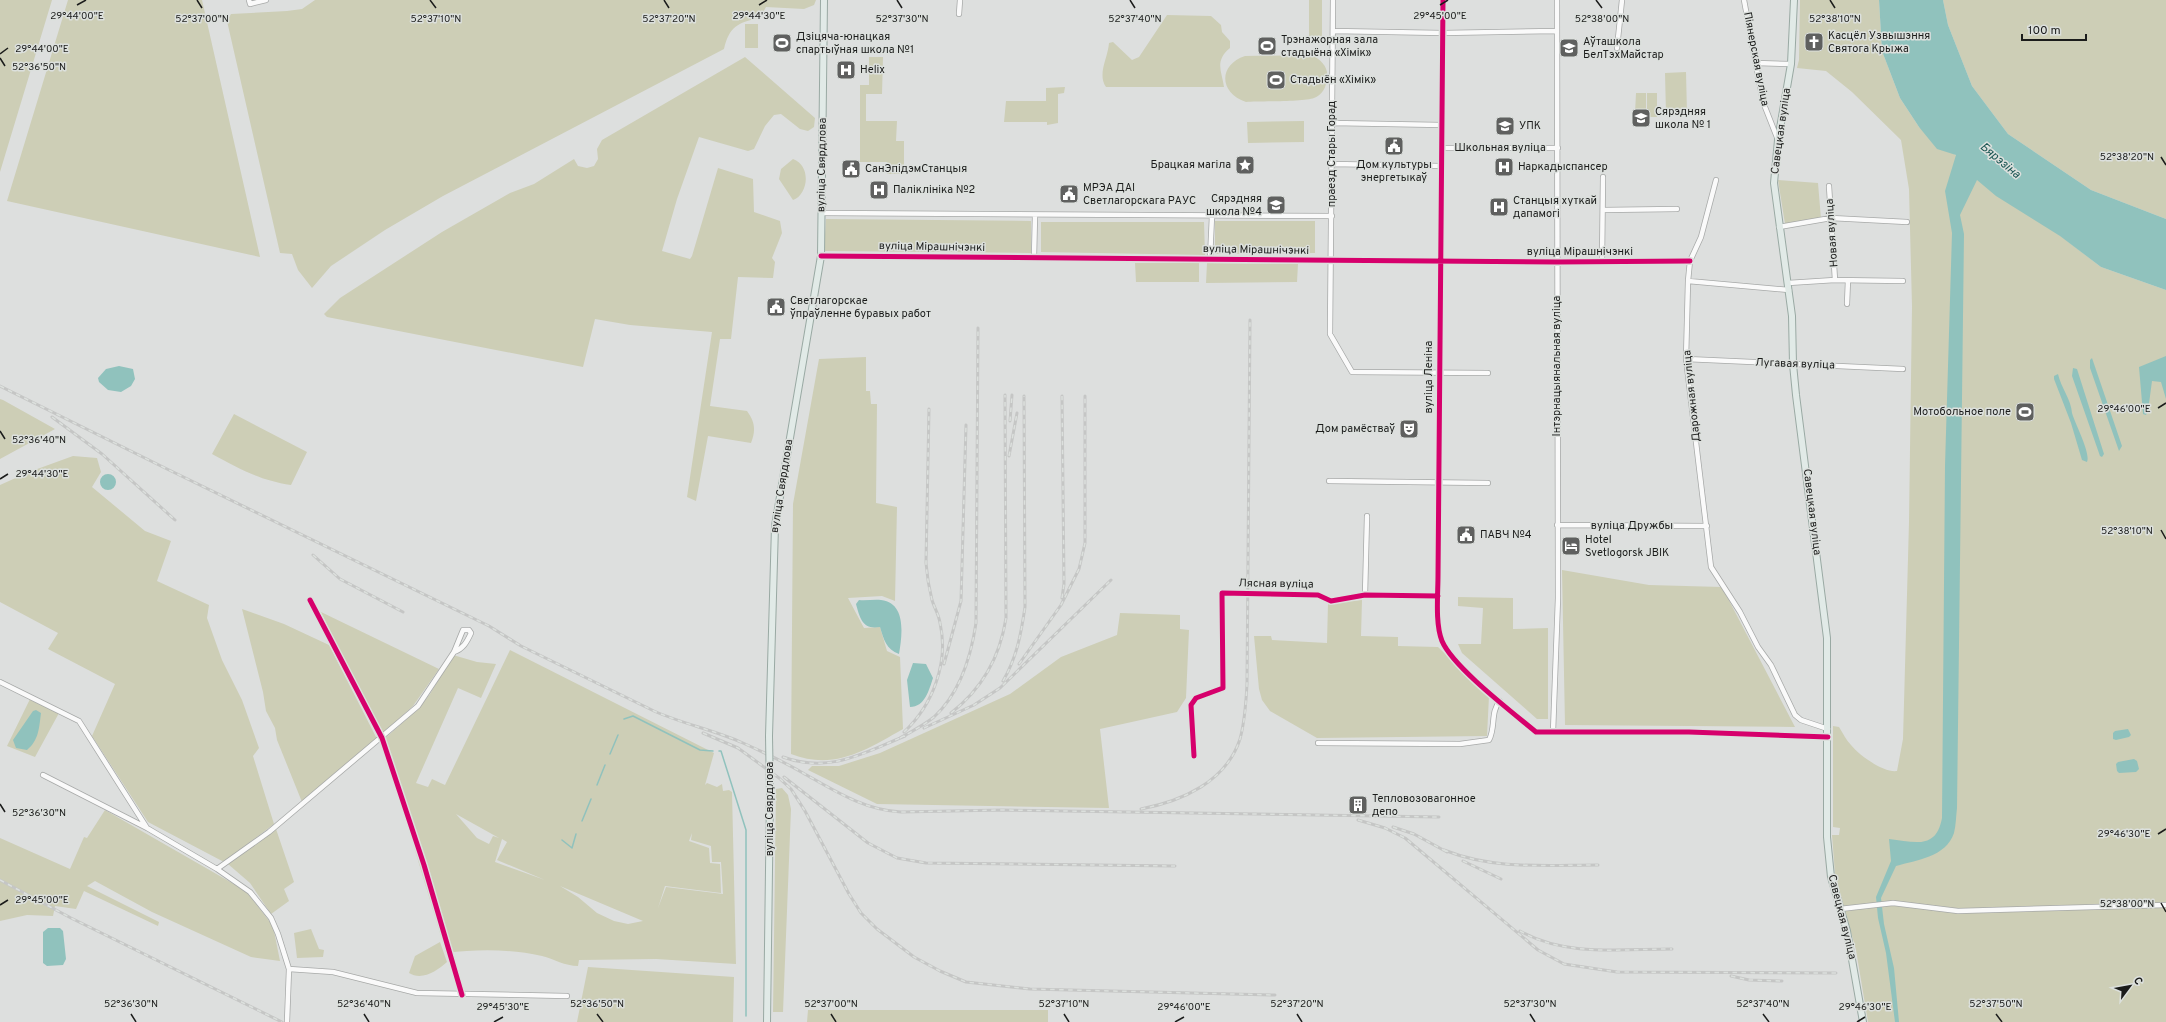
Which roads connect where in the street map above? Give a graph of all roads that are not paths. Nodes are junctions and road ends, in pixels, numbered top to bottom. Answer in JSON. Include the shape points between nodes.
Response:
{"nodes":[{"id":1,"x":266,"y":0,"type":"edge"},
{"id":2,"x":824,"y":0,"type":"edge"},
{"id":3,"x":960,"y":0,"type":"edge"},
{"id":4,"x":1333,"y":0,"type":"edge"},
{"id":5,"x":1443,"y":0,"type":"edge"},
{"id":6,"x":1557,"y":0,"type":"edge"},
{"id":7,"x":1622,"y":0,"type":"edge"},
{"id":8,"x":1744,"y":0,"type":"edge"},
{"id":9,"x":1794,"y":0,"type":"edge"},
{"id":10,"x":250,"y":2,"type":"edge"},
{"id":11,"x":960,"y":14,"type":"dead end"},
{"id":12,"x":1333,"y":31,"type":"junction"},
{"id":13,"x":1558,"y":31,"type":"junction"},
{"id":14,"x":1443,"y":33,"type":"junction"},
{"id":15,"x":1617,"y":48,"type":"dead end"},
{"id":16,"x":1756,"y":63,"type":"junction"},
{"id":17,"x":1791,"y":64,"type":"junction"},
{"id":18,"x":1332,"y":123,"type":"junction"},
{"id":19,"x":1442,"y":125,"type":"junction"},
{"id":20,"x":1778,"y":140,"type":"junction"},
{"id":21,"x":1442,"y":148,"type":"junction"},
{"id":22,"x":1558,"y":148,"type":"junction"},
{"id":23,"x":1332,"y":164,"type":"junction"},
{"id":24,"x":1441,"y":166,"type":"junction"},
{"id":25,"x":1603,"y":177,"type":"dead end"},
{"id":26,"x":1716,"y":180,"type":"dead end"},
{"id":27,"x":1829,"y":186,"type":"dead end"},
{"id":28,"x":1677,"y":209,"type":"dead end"},
{"id":29,"x":1602,"y":210,"type":"junction"},
{"id":30,"x":822,"y":213,"type":"junction"},
{"id":31,"x":1035,"y":215,"type":"junction"},
{"id":32,"x":1212,"y":216,"type":"junction"},
{"id":33,"x":1332,"y":216,"type":"junction"},
{"id":34,"x":1832,"y":218,"type":"junction"},
{"id":35,"x":1908,"y":222,"type":"dead end"},
{"id":36,"x":1779,"y":227,"type":"junction"},
{"id":37,"x":820,"y":256,"type":"junction"},
{"id":38,"x":1034,"y":258,"type":"junction"},
{"id":39,"x":1210,"y":259,"type":"junction"},
{"id":40,"x":1332,"y":260,"type":"junction"},
{"id":41,"x":1440,"y":261,"type":"junction"},
{"id":42,"x":1690,"y":261,"type":"junction"},
{"id":43,"x":1557,"y":262,"type":"junction"},
{"id":44,"x":1602,"y":262,"type":"junction"},
{"id":45,"x":1835,"y":280,"type":"junction"},
{"id":46,"x":1848,"y":280,"type":"junction"},
{"id":47,"x":1688,"y":281,"type":"junction"},
{"id":48,"x":1903,"y":281,"type":"dead end"},
{"id":49,"x":1788,"y":283,"type":"junction"},
{"id":50,"x":1789,"y":290,"type":"junction"},
{"id":51,"x":1847,"y":304,"type":"dead end"},
{"id":52,"x":1686,"y":359,"type":"junction"},
{"id":53,"x":1793,"y":364,"type":"junction"},
{"id":54,"x":1903,"y":369,"type":"dead end"},
{"id":55,"x":1439,"y":373,"type":"junction"},
{"id":56,"x":1488,"y":374,"type":"dead end"},
{"id":57,"x":1329,"y":481,"type":"dead end"},
{"id":58,"x":1439,"y":482,"type":"junction"},
{"id":59,"x":1488,"y":483,"type":"dead end"},
{"id":60,"x":1367,"y":516,"type":"dead end"},
{"id":61,"x":1558,"y":525,"type":"junction"},
{"id":62,"x":1707,"y":526,"type":"junction"},
{"id":63,"x":1365,"y":595,"type":"junction"},
{"id":64,"x":1438,"y":596,"type":"junction"},
{"id":65,"x":310,"y":600,"type":"dead end"},
{"id":66,"x":454,"y":652,"type":"junction"},
{"id":67,"x":0,"y":682,"type":"edge"},
{"id":68,"x":1500,"y":701,"type":"junction"},
{"id":69,"x":1828,"y":729,"type":"junction"},
{"id":70,"x":1553,"y":732,"type":"junction"},
{"id":71,"x":1828,"y":737,"type":"junction"},
{"id":72,"x":382,"y":738,"type":"junction"},
{"id":73,"x":1318,"y":743,"type":"dead end"},
{"id":74,"x":1194,"y":756,"type":"dead end"},
{"id":75,"x":43,"y":775,"type":"dead end"},
{"id":76,"x":147,"y":828,"type":"junction"},
{"id":77,"x":217,"y":869,"type":"junction"},
{"id":78,"x":2166,"y":905,"type":"edge"},
{"id":79,"x":1840,"y":909,"type":"junction"},
{"id":80,"x":289,"y":969,"type":"junction"},
{"id":81,"x":462,"y":995,"type":"junction"},
{"id":82,"x":567,"y":996,"type":"dead end"},
{"id":83,"x":288,"y":1022,"type":"edge"},
{"id":84,"x":767,"y":1022,"type":"edge"},
{"id":85,"x":1863,"y":1022,"type":"edge"}],
"edges":[{"from":1,"to":10,"type":"street"},
{"from":2,"to":30,"type":"main road","name":"вуліца Свярдлова"},
{"from":3,"to":11,"type":"street"},
{"from":4,"to":12,"type":"street","name":"праезд Стары Горад"},
{"from":5,"to":14,"type":"street","name":"вуліца Леніна"},
{"from":6,"to":13,"type":"street","name":"Інтэрнацыянальная вуліца"},
{"from":7,"to":15,"type":"street"},
{"from":8,"to":16,"type":"street","name":"Піянерская вуліца"},
{"from":9,"to":17,"type":"main road","name":"Савецкая вуліца"},
{"from":12,"to":14,"type":"street"},
{"from":12,"to":18,"type":"street","name":"праезд Стары Горад"},
{"from":13,"to":14,"type":"street"},
{"from":13,"to":22,"type":"street","name":"Інтэрнацыянальная вуліца"},
{"from":14,"to":19,"type":"street","name":"вуліца Леніна"},
{"from":16,"to":17,"type":"street"},
{"from":16,"to":20,"type":"street","name":"Піянерская вуліца","via":[[1763,102]]},
{"from":17,"to":20,"type":"main road","name":"Савецкая вуліца"},
{"from":18,"to":19,"type":"street"},
{"from":18,"to":23,"type":"street","name":"праезд Стары Горад"},
{"from":19,"to":21,"type":"street","name":"вуліца Леніна"},
{"from":20,"to":36,"type":"main road","name":"Савецкая вуліца","via":[[1774,183]]},
{"from":21,"to":22,"type":"street","name":"Школьная вуліца"},
{"from":21,"to":24,"type":"street","name":"вуліца Леніна"},
{"from":22,"to":43,"type":"street","name":"Інтэрнацыянальная вуліца"},
{"from":23,"to":24,"type":"street"},
{"from":23,"to":33,"type":"street","name":"праезд Стары Горад"},
{"from":24,"to":41,"type":"street","name":"вуліца Леніна"},
{"from":25,"to":29,"type":"street"},
{"from":26,"to":42,"type":"street","name":"Дарожная вуліца","via":[[1701,236]]},
{"from":27,"to":34,"type":"street","name":"Новая вуліца"},
{"from":28,"to":29,"type":"street"},
{"from":29,"to":44,"type":"street"},
{"from":30,"to":31,"type":"street"},
{"from":30,"to":37,"type":"main road","name":"вуліца Свярдлова"},
{"from":31,"to":32,"type":"street"},
{"from":31,"to":38,"type":"street"},
{"from":32,"to":33,"type":"street"},
{"from":32,"to":39,"type":"street"},
{"from":33,"to":40,"type":"street","name":"праезд Стары Горад"},
{"from":34,"to":35,"type":"street"},
{"from":34,"to":36,"type":"street"},
{"from":34,"to":45,"type":"street","name":"Новая вуліца"},
{"from":36,"to":49,"type":"main road","name":"Савецкая вуліца"},
{"from":37,"to":38,"type":"street","name":"вуліца Мірашнічэнкі"},
{"from":37,"to":84,"type":"main road","name":"вуліца Свярдлова","bridge":true,"via":[[775,526],[769,736]]},
{"from":38,"to":39,"type":"street","name":"вуліца Мірашнічэнкі"},
{"from":39,"to":40,"type":"street","name":"вуліца Мірашнічэнкі"},
{"from":40,"to":41,"type":"street","name":"вуліца Мірашнічэнкі"},
{"from":40,"to":55,"type":"street","name":"праезд Стары Горад","via":[[1330,334],[1352,372]]},
{"from":41,"to":43,"type":"street","name":"вуліца Мірашнічэнкі"},
{"from":41,"to":55,"type":"street","name":"вуліца Леніна"},
{"from":42,"to":44,"type":"street","name":"вуліца Мірашнічэнкі"},
{"from":42,"to":47,"type":"street","name":"Дарожная вуліца"},
{"from":43,"to":44,"type":"street","name":"вуліца Мірашнічэнкі"},
{"from":43,"to":61,"type":"street","name":"Інтэрнацыянальная вуліца"},
{"from":45,"to":46,"type":"street","name":"Новая вуліца"},
{"from":45,"to":49,"type":"street","name":"Новая вуліца"},
{"from":46,"to":48,"type":"street","name":"Новая вуліца"},
{"from":46,"to":51,"type":"street","name":"Новая вуліца"},
{"from":47,"to":50,"type":"street"},
{"from":47,"to":52,"type":"street","name":"Дарожная вуліца"},
{"from":49,"to":50,"type":"main road","name":"Савецкая вуліца"},
{"from":50,"to":53,"type":"main road","name":"Савецкая вуліца"},
{"from":52,"to":53,"type":"street","name":"Лугавая вуліца"},
{"from":52,"to":62,"type":"street","name":"Дарожная вуліца"},
{"from":53,"to":54,"type":"street","name":"Лугавая вуліца"},
{"from":53,"to":69,"type":"main road","name":"Савецкая вуліца","via":[[1827,638]]},
{"from":55,"to":56,"type":"street"},
{"from":55,"to":58,"type":"street","name":"вуліца Леніна"},
{"from":57,"to":58,"type":"street"},
{"from":58,"to":59,"type":"street"},
{"from":58,"to":64,"type":"street","name":"вуліца Леніна"},
{"from":60,"to":63,"type":"street"},
{"from":61,"to":62,"type":"street","name":"вуліца Дружбы"},
{"from":61,"to":70,"type":"street","name":"Інтэрнацыянальная вуліца"},
{"from":62,"to":69,"type":"street","name":"Дарожная вуліца","via":[[1711,567],[1771,665],[1795,716]]},
{"from":63,"to":64,"type":"street","name":"Лясная вуліца"},
{"from":63,"to":74,"type":"street","name":"Лясная вуліца","via":[[1331,601],[1318,595],[1222,593],[1223,688],[1196,698],[1191,706]]},
{"from":64,"to":68,"type":"street","name":"вуліца Леніна","via":[[1441,640],[1452,659]]},
{"from":65,"to":72,"type":"street"},
{"from":66,"to":66,"type":"street","via":[[463,630],[469,630],[471,633],[468,639],[460,650]]},
{"from":66,"to":72,"type":"street","via":[[418,706]]},
{"from":67,"to":76,"type":"street","via":[[79,721]]},
{"from":68,"to":70,"type":"street","name":"вуліца Леніна","via":[[1536,732]]},
{"from":68,"to":73,"type":"street","via":[[1495,707],[1493,734],[1489,740],[1460,744]]},
{"from":69,"to":71,"type":"main road","name":"Савецкая вуліца"},
{"from":70,"to":71,"type":"street","name":"вуліца Леніна","via":[[1689,732]]},
{"from":71,"to":79,"type":"main road","name":"Савецкая вуліца","via":[[1827,837],[1831,877]]},
{"from":72,"to":77,"type":"street","via":[[269,832]]},
{"from":72,"to":81,"type":"street","via":[[424,865]]},
{"from":75,"to":76,"type":"street"},
{"from":76,"to":77,"type":"street"},
{"from":77,"to":80,"type":"street","via":[[250,892],[271,918]]},
{"from":78,"to":79,"type":"street","via":[[1958,911],[1929,906],[1877,904]]},
{"from":79,"to":85,"type":"main road","name":"Савецкая вуліца","via":[[1847,931]]},
{"from":80,"to":81,"type":"street","via":[[333,972],[417,993]]},
{"from":80,"to":83,"type":"street"},
{"from":81,"to":82,"type":"street"}]}
